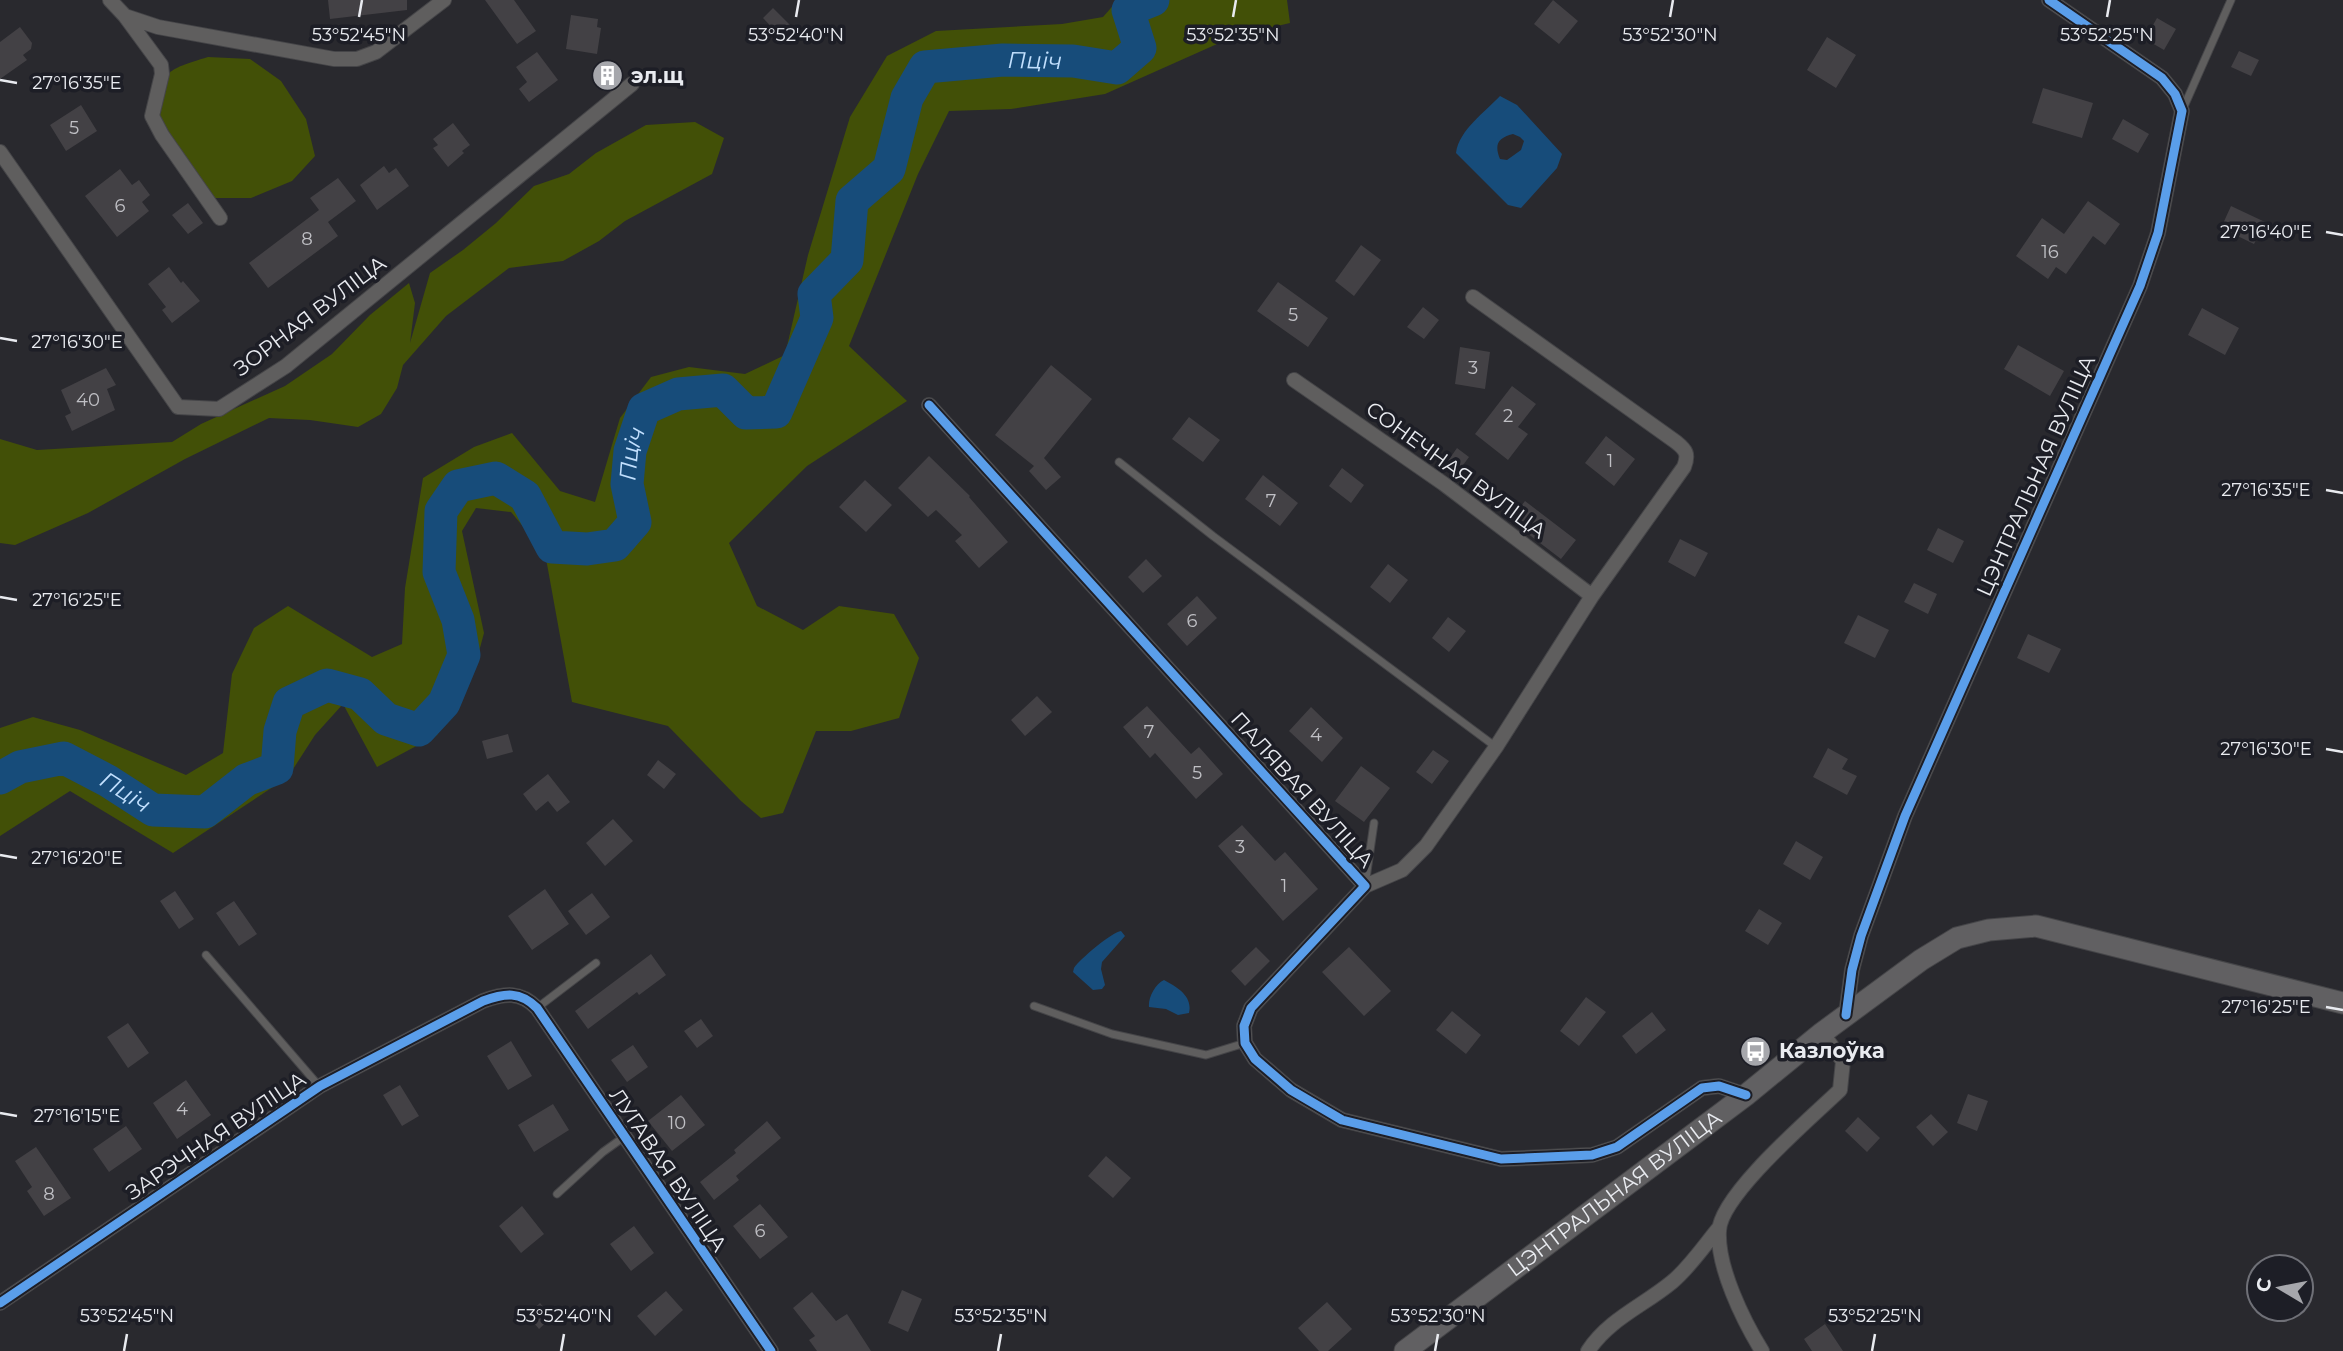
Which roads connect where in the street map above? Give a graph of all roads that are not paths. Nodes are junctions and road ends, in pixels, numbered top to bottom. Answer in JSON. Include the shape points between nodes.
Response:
{"nodes":[{"id":1,"x":110,"y":0,"type":"edge"},
{"id":2,"x":444,"y":0,"type":"edge"},
{"id":3,"x":2049,"y":0,"type":"edge"},
{"id":4,"x":2231,"y":0,"type":"edge"},
{"id":5,"x":125,"y":16,"type":"junction"},
{"id":6,"x":632,"y":85,"type":"dead end"},
{"id":7,"x":2182,"y":111,"type":"junction"},
{"id":8,"x":0,"y":152,"type":"edge"},
{"id":9,"x":220,"y":218,"type":"dead end"},
{"id":10,"x":1473,"y":297,"type":"dead end"},
{"id":11,"x":1294,"y":380,"type":"dead end"},
{"id":12,"x":929,"y":405,"type":"dead end"},
{"id":13,"x":1119,"y":462,"type":"dead end"},
{"id":14,"x":1592,"y":596,"type":"junction"},
{"id":15,"x":1496,"y":747,"type":"junction"},
{"id":16,"x":1374,"y":824,"type":"dead end"},
{"id":17,"x":1365,"y":886,"type":"junction"},
{"id":18,"x":206,"y":955,"type":"dead end"},
{"id":19,"x":596,"y":962,"type":"dead end"},
{"id":20,"x":2343,"y":1003,"type":"edge"},
{"id":21,"x":1034,"y":1006,"type":"dead end"},
{"id":22,"x":537,"y":1008,"type":"junction"},
{"id":23,"x":1846,"y":1015,"type":"junction"},
{"id":24,"x":1822,"y":1033,"type":"junction"},
{"id":25,"x":1245,"y":1043,"type":"junction"},
{"id":26,"x":320,"y":1086,"type":"junction"},
{"id":27,"x":1746,"y":1095,"type":"junction"},
{"id":28,"x":624,"y":1137,"type":"junction"},
{"id":29,"x":557,"y":1194,"type":"dead end"},
{"id":30,"x":1718,"y":1229,"type":"junction"},
{"id":31,"x":0,"y":1303,"type":"edge"},
{"id":32,"x":771,"y":1351,"type":"edge"},
{"id":33,"x":1405,"y":1351,"type":"edge"},
{"id":34,"x":1588,"y":1351,"type":"edge"},
{"id":35,"x":1762,"y":1351,"type":"edge"}],
"edges":[{"from":1,"to":5,"type":"street"},
{"from":2,"to":5,"type":"street","via":[[376,52],[357,59],[334,59],[158,27]]},
{"from":3,"to":7,"type":"street","via":[[2162,78]]},
{"from":4,"to":7,"type":"lane"},
{"from":5,"to":9,"type":"street","via":[[161,65],[152,116]]},
{"from":6,"to":8,"type":"street","name":"ЗОРНАЯ ВУЛІЦА","via":[[286,366],[219,409],[178,407]]},
{"from":7,"to":23,"type":"street","name":"ЦЭНТРАЛЬНАЯ ВУЛІЦА","via":[[2158,233],[2140,286],[1905,816],[1861,936]]},
{"from":10,"to":14,"type":"street","via":[[1685,449],[1688,456],[1685,467]]},
{"from":11,"to":14,"type":"street","name":"СОНЕЧНАЯ ВУЛІЦА","via":[[1444,484]]},
{"from":12,"to":17,"type":"street","name":"ПАЛЯВАЯ ВУЛІЦА"},
{"from":13,"to":15,"type":"lane"},
{"from":14,"to":15,"type":"street"},
{"from":15,"to":17,"type":"street","via":[[1426,845],[1402,870]]},
{"from":16,"to":17,"type":"lane"},
{"from":17,"to":25,"type":"street","name":"ПАЛЯВАЯ ВУЛІЦА","via":[[1251,1008],[1244,1026]]},
{"from":18,"to":26,"type":"lane"},
{"from":19,"to":22,"type":"lane"},
{"from":20,"to":23,"type":"main road","via":[[2036,926],[1957,938]]},
{"from":21,"to":25,"type":"lane","via":[[1112,1034],[1206,1055]]},
{"from":22,"to":26,"type":"street","name":"ЗАРЭЧНАЯ ВУЛІЦА","via":[[520,996],[499,995]]},
{"from":22,"to":28,"type":"street","name":"ЛУГАВАЯ ВУЛІЦА"},
{"from":23,"to":24,"type":"main road","name":"ЦЭНТРАЛЬНАЯ ВУЛІЦА"},
{"from":24,"to":27,"type":"main road","name":"ЦЭНТРАЛЬНАЯ ВУЛІЦА"},
{"from":24,"to":30,"type":"street","via":[[1843,1061],[1840,1090],[1730,1202]]},
{"from":25,"to":27,"type":"street","via":[[1255,1059],[1291,1090],[1342,1120],[1501,1159],[1592,1155],[1617,1147],[1702,1088],[1719,1086]]},
{"from":26,"to":31,"type":"street","name":"ЗАРЭЧНАЯ ВУЛІЦА"},
{"from":27,"to":33,"type":"main road","name":"ЦЭНТРАЛЬНАЯ ВУЛІЦА"},
{"from":28,"to":29,"type":"lane"},
{"from":28,"to":32,"type":"street","name":"ЛУГАВАЯ ВУЛІЦА"},
{"from":30,"to":34,"type":"street","via":[[1673,1282],[1621,1316]]},
{"from":30,"to":35,"type":"street","via":[[1724,1267]]}]}
